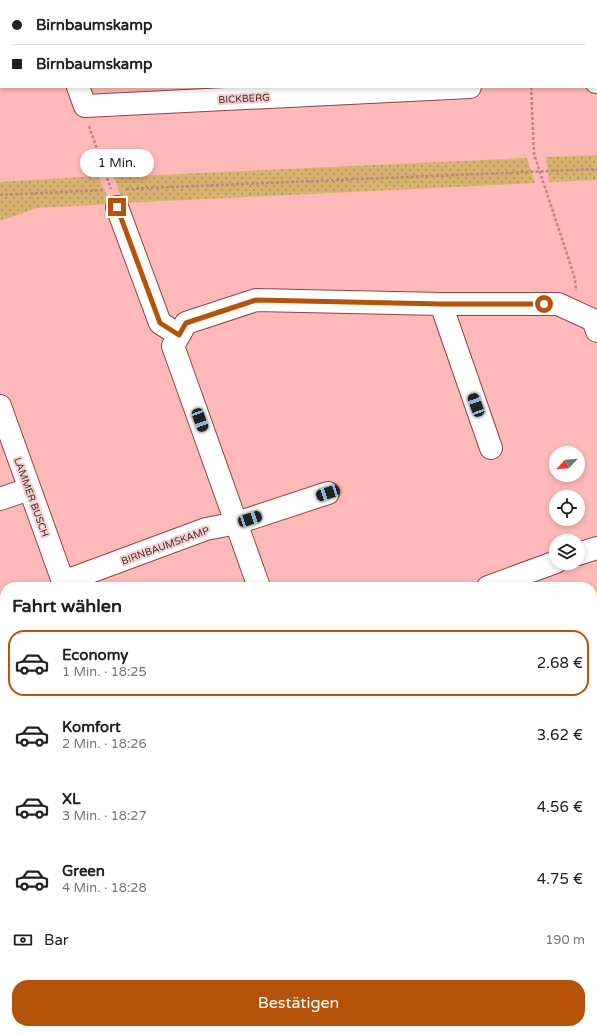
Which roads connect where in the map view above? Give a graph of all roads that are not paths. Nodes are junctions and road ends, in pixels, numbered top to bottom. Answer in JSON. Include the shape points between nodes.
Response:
{"nodes":[{"id":1,"x":78,"y":88,"type":"edge"},
{"id":2,"x":450,"y":88,"type":"edge"},
{"id":3,"x":116,"y":195,"type":"road end"},
{"id":4,"x":441,"y":304,"type":"junction"},
{"id":5,"x":597,"y":331,"type":"edge"},
{"id":6,"x":179,"y":335,"type":"junction"},
{"id":7,"x":0,"y":406,"type":"edge"},
{"id":8,"x":491,"y":448,"type":"dead end"},
{"id":9,"x":29,"y":489,"type":"junction"},
{"id":10,"x":328,"y":493,"type":"dead end"},
{"id":11,"x":0,"y":499,"type":"edge"},
{"id":12,"x":237,"y":523,"type":"junction"},
{"id":13,"x":597,"y":548,"type":"edge"},
{"id":14,"x":585,"y":552,"type":"edge"},
{"id":15,"x":549,"y":565,"type":"edge"},
{"id":16,"x":63,"y":582,"type":"edge"},
{"id":17,"x":69,"y":582,"type":"edge"},
{"id":18,"x":257,"y":582,"type":"edge"},
{"id":19,"x":502,"y":582,"type":"edge"}],
"edges":[{"from":1,"to":2,"type":"street","name":"BICKBERG","via":[[85,106]]},
{"from":3,"to":6,"type":"street","via":[[160,323]]},
{"from":4,"to":5,"type":"street","via":[[558,304],[593,320]]},
{"from":4,"to":6,"type":"street","via":[[256,300],[186,323]]},
{"from":4,"to":8,"type":"street"},
{"from":6,"to":12,"type":"street","via":[[173,346]]},
{"from":7,"to":9,"type":"street","name":"LAMMER BUSCH"},
{"from":9,"to":11,"type":"street"},
{"from":9,"to":16,"type":"street","name":"LAMMER BUSCH"},
{"from":10,"to":12,"type":"street","name":"BIRNBAUMSKAMP"},
{"from":12,"to":17,"type":"street","name":"BIRNBAUMSKAMP","via":[[206,529]]},
{"from":12,"to":18,"type":"street"},
{"from":13,"to":14,"type":"street"},
{"from":15,"to":19,"type":"street"}]}
